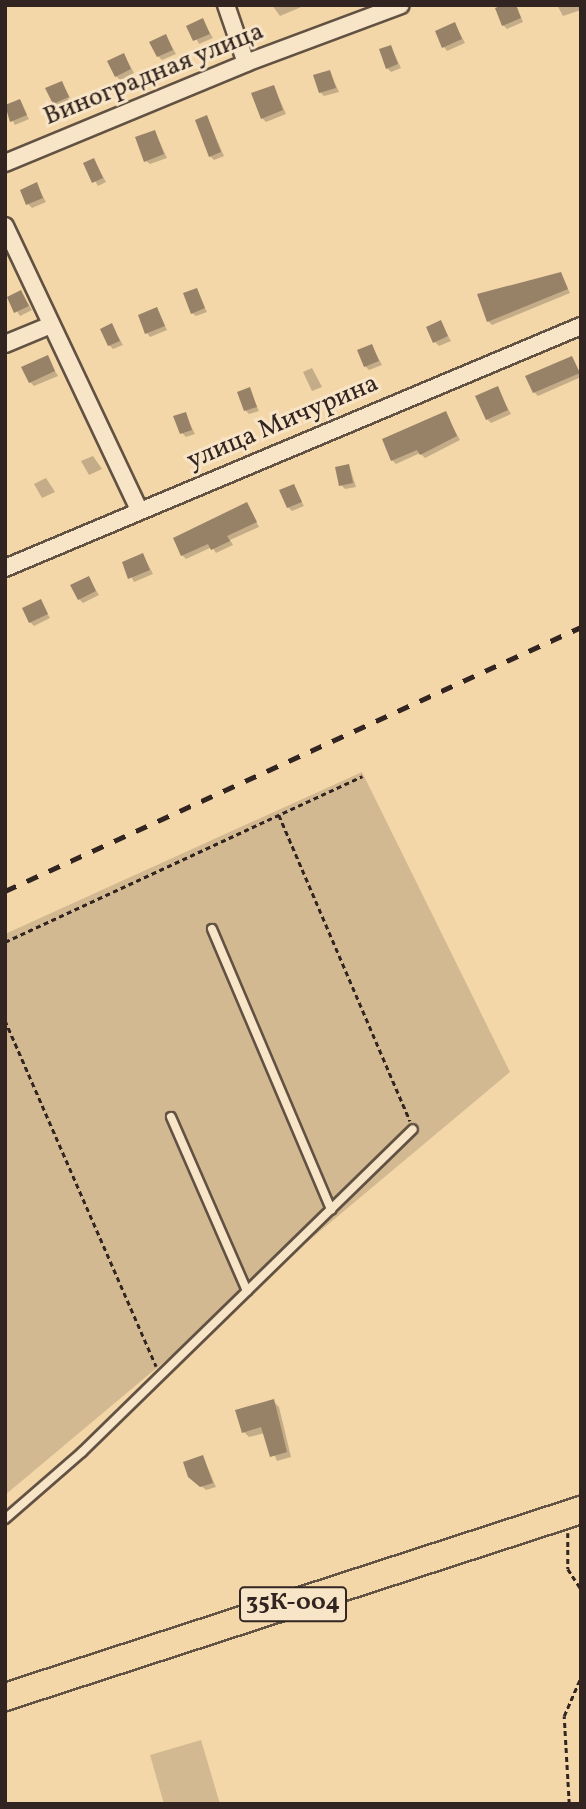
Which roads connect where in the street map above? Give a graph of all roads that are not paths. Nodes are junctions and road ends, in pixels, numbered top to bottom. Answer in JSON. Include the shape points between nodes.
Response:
{"nodes":[{"id":1,"x":226,"y":5,"type":"edge"},
{"id":2,"x":401,"y":5,"type":"edge"},
{"id":3,"x":246,"y":62,"type":"junction"},
{"id":4,"x":5,"y":163,"type":"edge"},
{"id":5,"x":5,"y":226,"type":"edge"},
{"id":6,"x":51,"y":325,"type":"junction"},
{"id":7,"x":581,"y":326,"type":"edge"},
{"id":8,"x":5,"y":344,"type":"edge"},
{"id":9,"x":139,"y":509,"type":"junction"},
{"id":10,"x":5,"y":568,"type":"edge"},
{"id":11,"x":212,"y":929,"type":"dead end"},
{"id":12,"x":171,"y":1117,"type":"dead end"},
{"id":13,"x":413,"y":1129,"type":"road end"},
{"id":14,"x":331,"y":1210,"type":"junction"},
{"id":15,"x":247,"y":1291,"type":"junction"},
{"id":16,"x":575,"y":1512,"type":"edge"},
{"id":17,"x":5,"y":1519,"type":"edge"},
{"id":18,"x":5,"y":1698,"type":"edge"}],
"edges":[{"from":1,"to":3,"type":"street"},
{"from":2,"to":3,"type":"street","name":"Виноградная улица"},
{"from":3,"to":4,"type":"street","name":"Виноградная улица"},
{"from":5,"to":6,"type":"street"},
{"from":6,"to":8,"type":"street"},
{"from":6,"to":9,"type":"street"},
{"from":7,"to":9,"type":"street","name":"улица Мичурина"},
{"from":9,"to":10,"type":"street","name":"улица Мичурина"},
{"from":11,"to":14,"type":"lane"},
{"from":12,"to":15,"type":"lane"},
{"from":13,"to":14,"type":"lane"},
{"from":14,"to":15,"type":"lane"},
{"from":15,"to":17,"type":"lane"},
{"from":16,"to":18,"type":"main road","number":"35К-004"}]}
